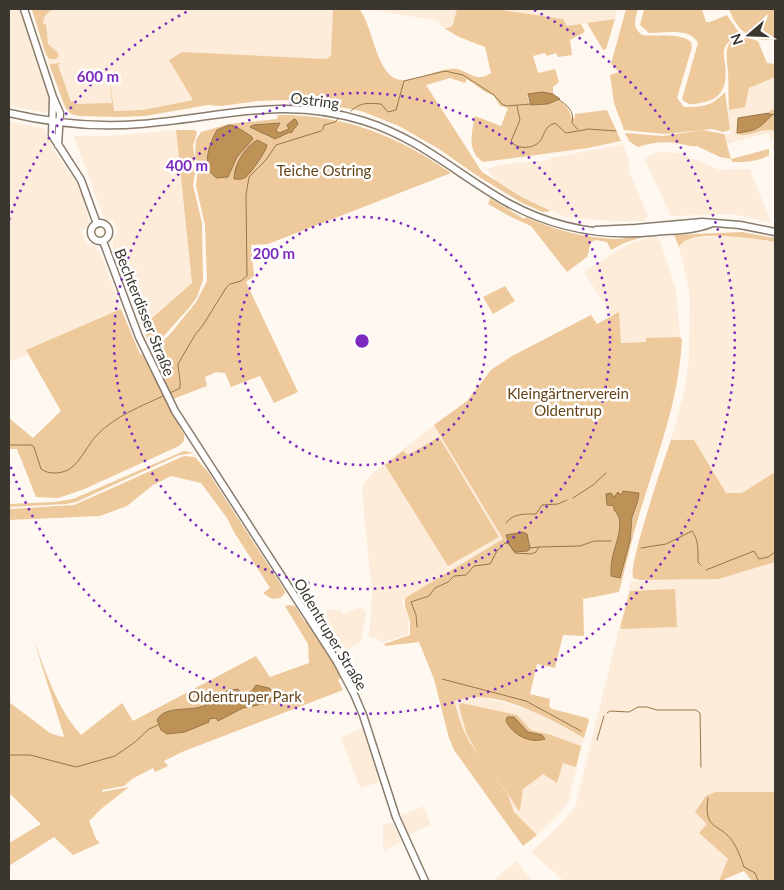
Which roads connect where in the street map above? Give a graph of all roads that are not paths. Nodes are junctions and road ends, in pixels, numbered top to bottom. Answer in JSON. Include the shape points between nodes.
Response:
{"nodes":[{"id":1,"x":24,"y":9,"type":"edge"},
{"id":2,"x":9,"y":113,"type":"edge"},
{"id":3,"x":55,"y":122,"type":"junction"},
{"id":4,"x":97,"y":224,"type":"junction"},
{"id":5,"x":775,"y":232,"type":"edge"},
{"id":6,"x":103,"y":241,"type":"junction"},
{"id":7,"x":195,"y":443,"type":"joint"},
{"id":8,"x":425,"y":881,"type":"edge"}],
"edges":[{"from":1,"to":3,"type":"street","via":[[53,97]]},
{"from":2,"to":3,"type":"street","name":"Ostring"},
{"from":3,"to":4,"type":"street","via":[[52,134],[81,180]]},
{"from":3,"to":5,"type":"street","name":"Ostring","via":[[104,126],[238,111],[306,109],[364,121],[405,137],[522,210],[558,224],[593,230],[691,222],[740,225]]},
{"from":4,"to":6,"type":"street","via":[[91,235]]},
{"from":4,"to":6,"type":"street","via":[[104,224],[109,230]]},
{"from":6,"to":7,"type":"street","name":"Bechterdisser Straße","via":[[139,337],[169,400]]},
{"from":7,"to":8,"type":"street","name":"Oldentruper Straße","via":[[336,660],[354,694],[396,817]]}]}
